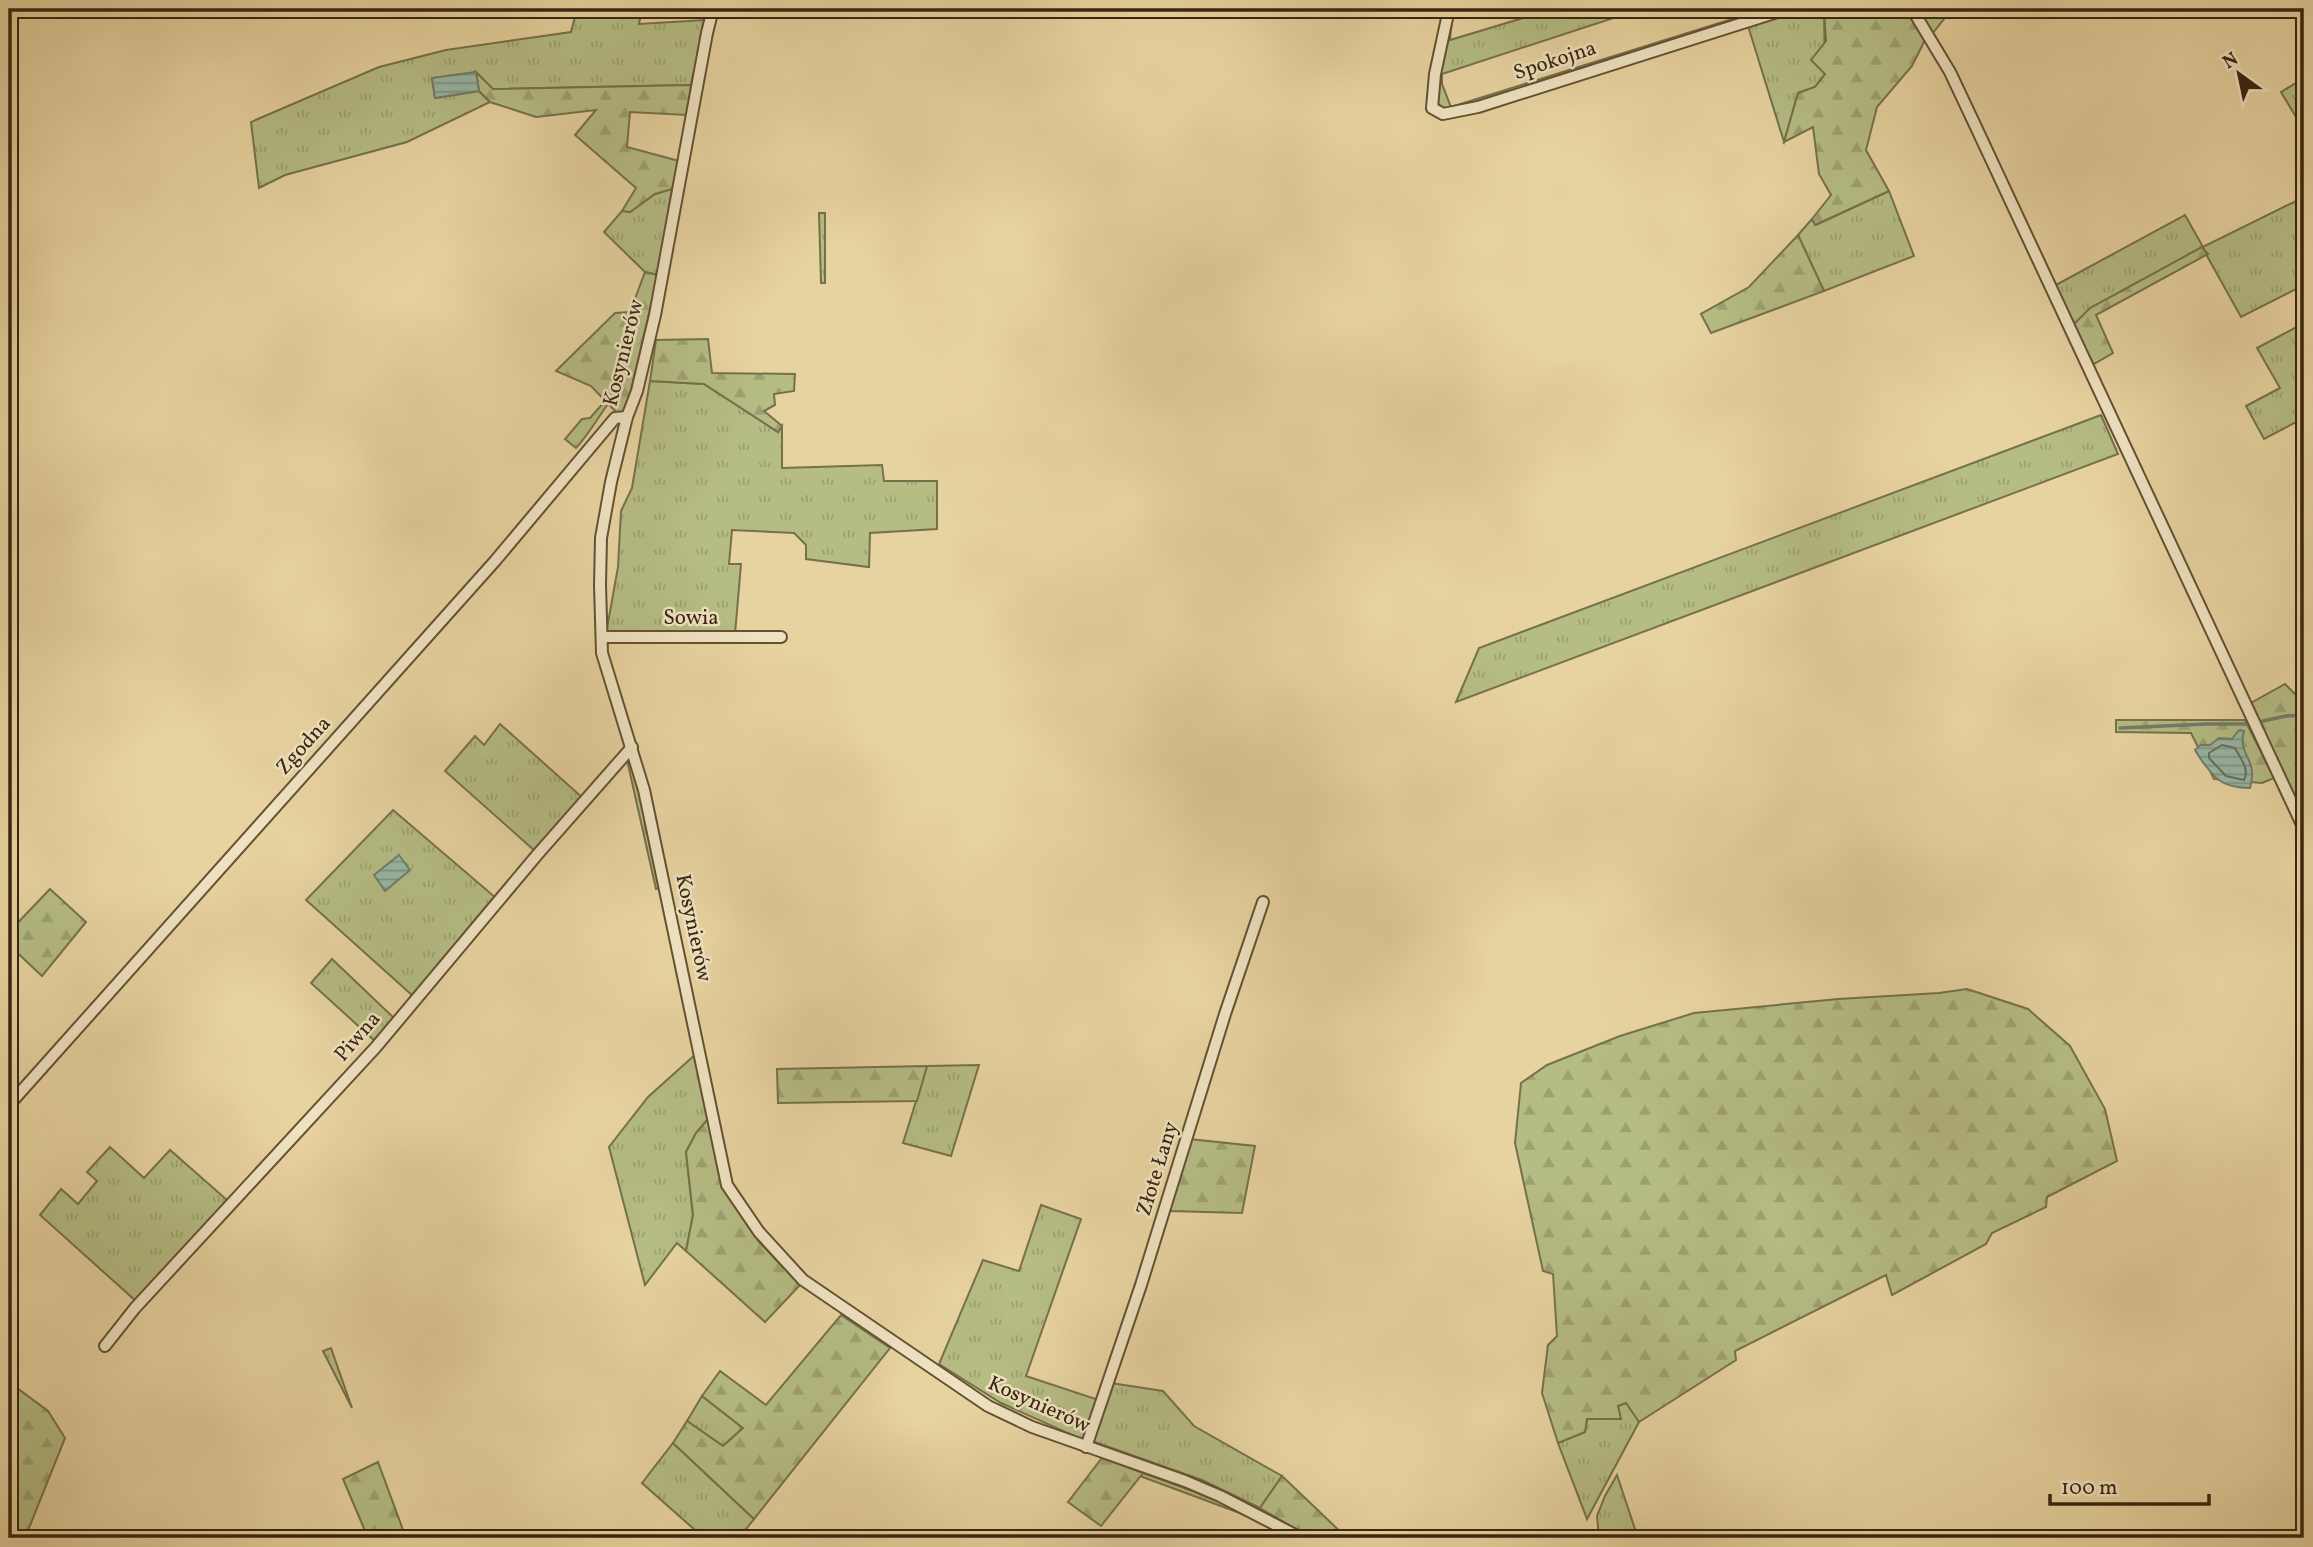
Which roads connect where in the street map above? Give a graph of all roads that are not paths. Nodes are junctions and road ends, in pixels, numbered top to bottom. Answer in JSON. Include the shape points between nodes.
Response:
{"nodes":[{"id":1,"x":713,"y":9,"type":"edge"},
{"id":2,"x":1449,"y":9,"type":"edge"},
{"id":3,"x":1787,"y":9,"type":"edge"},
{"id":4,"x":1912,"y":9,"type":"edge"},
{"id":5,"x":628,"y":417,"type":"junction"},
{"id":6,"x":602,"y":637,"type":"junction"},
{"id":7,"x":780,"y":638,"type":"dead end"},
{"id":8,"x":632,"y":747,"type":"junction"},
{"id":9,"x":2304,"y":829,"type":"edge"},
{"id":10,"x":1264,"y":902,"type":"dead end"},
{"id":11,"x":9,"y":1105,"type":"edge"},
{"id":12,"x":105,"y":1346,"type":"dead end"},
{"id":13,"x":1086,"y":1447,"type":"junction"},
{"id":14,"x":1301,"y":1538,"type":"edge"}],
"edges":[{"from":1,"to":5,"type":"street","name":"Kosynierów","via":[[655,315]]},
{"from":2,"to":3,"type":"street","name":"Spokojna","via":[[1432,108],[1443,114],[1478,107]]},
{"from":4,"to":9,"type":"street","via":[[1975,125]]},
{"from":5,"to":6,"type":"street","name":"Kosynierów","via":[[601,538]]},
{"from":5,"to":11,"type":"street","name":"Zgodna","via":[[615,418],[495,561]]},
{"from":6,"to":7,"type":"street","name":"Sowia"},
{"from":6,"to":8,"type":"street","name":"Kosynierów","via":[[602,653]]},
{"from":8,"to":12,"type":"street","name":"Piwna","via":[[376,1047]]},
{"from":8,"to":13,"type":"street","name":"Kosynierów","via":[[666,887],[727,1185],[759,1232],[803,1280],[988,1406]]},
{"from":10,"to":13,"type":"street","name":"Złote Łany"},
{"from":13,"to":14,"type":"street","name":"Kosynierów","via":[[1220,1496]]}]}
